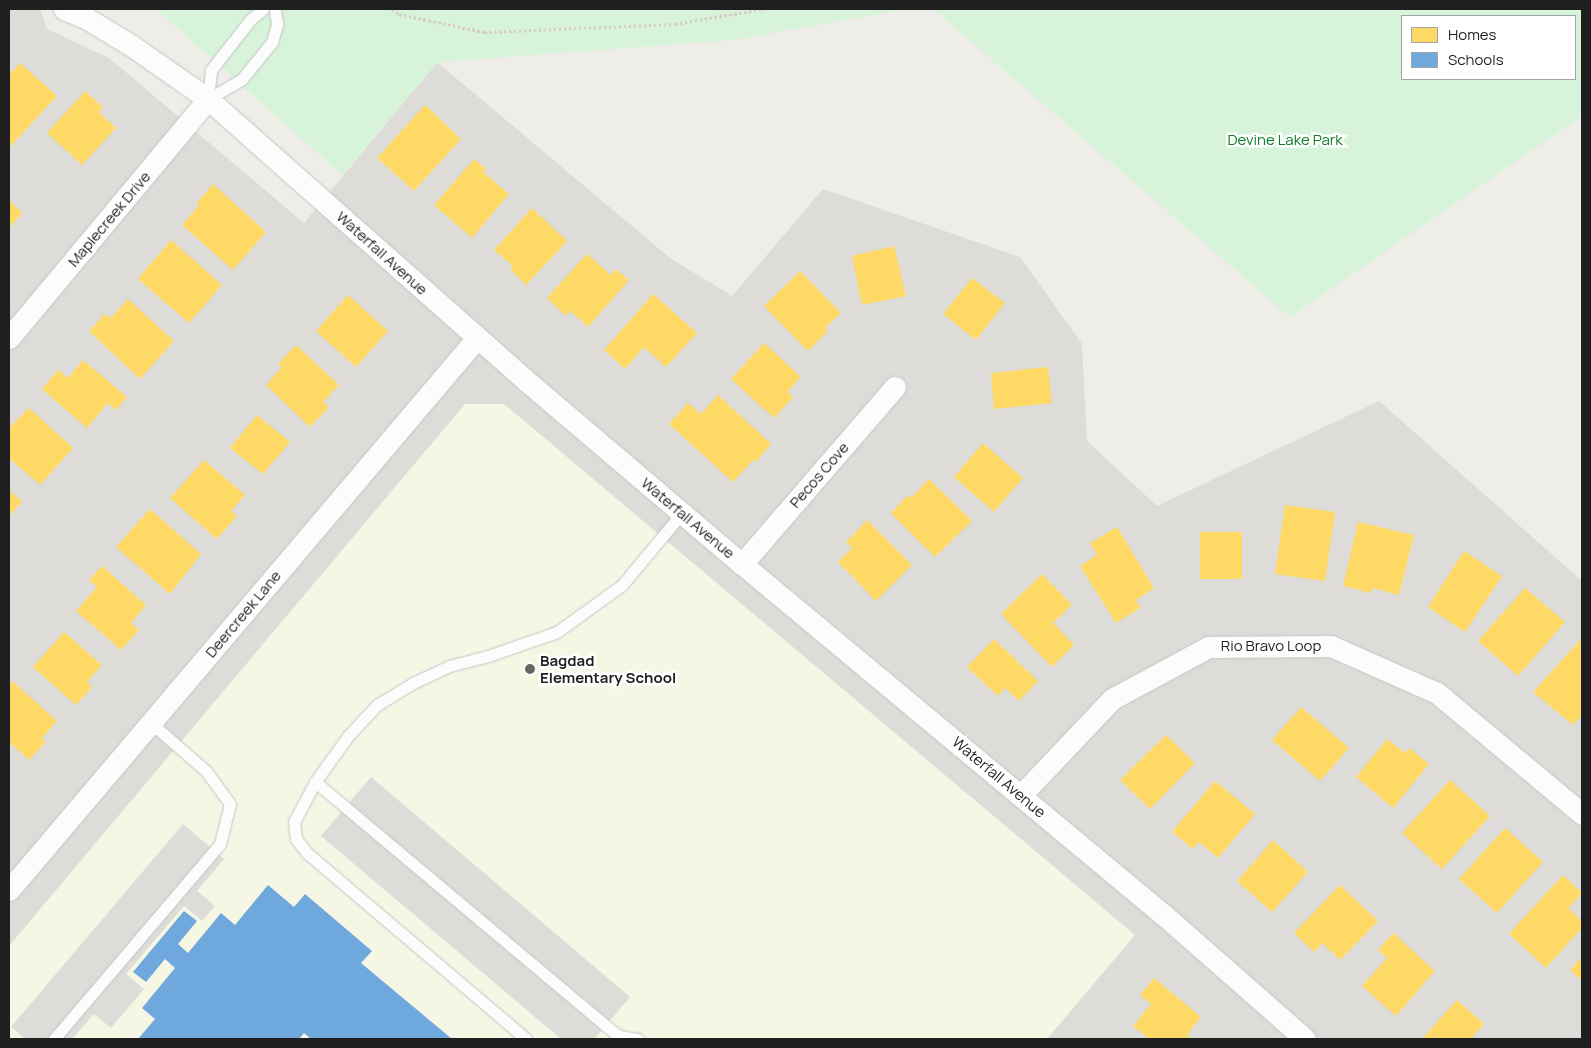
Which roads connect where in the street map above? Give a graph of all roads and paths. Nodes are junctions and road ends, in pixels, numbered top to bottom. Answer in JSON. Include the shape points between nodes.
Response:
{"nodes":[{"id":1,"x":64,"y":9,"type":"edge"},
{"id":2,"x":263,"y":9,"type":"edge"},
{"id":3,"x":275,"y":9,"type":"edge"},
{"id":4,"x":392,"y":9,"type":"edge"},
{"id":5,"x":763,"y":9,"type":"edge"},
{"id":6,"x":208,"y":99,"type":"junction"},
{"id":7,"x":9,"y":338,"type":"edge"},
{"id":8,"x":477,"y":338,"type":"junction"},
{"id":9,"x":895,"y":387,"type":"dead end"},
{"id":10,"x":682,"y":513,"type":"junction"},
{"id":11,"x":742,"y":564,"type":"junction"},
{"id":12,"x":151,"y":723,"type":"junction"},
{"id":13,"x":315,"y":782,"type":"junction"},
{"id":14,"x":1021,"y":795,"type":"junction"},
{"id":15,"x":1582,"y":814,"type":"edge"},
{"id":16,"x":9,"y":890,"type":"edge"},
{"id":17,"x":1293,"y":1035,"type":"edge"},
{"id":18,"x":54,"y":1039,"type":"edge"},
{"id":19,"x":526,"y":1039,"type":"edge"},
{"id":20,"x":638,"y":1039,"type":"edge"}],
"edges":[{"from":1,"to":6,"type":"street","name":"Waterfall Avenue","via":[[86,18],[132,46]]},
{"from":2,"to":6,"type":"lane","via":[[250,20],[211,70]]},
{"from":3,"to":6,"type":"lane","name":"Maplecreek Drive","via":[[277,24],[272,42],[242,78]]},
{"from":4,"to":5,"type":"path","via":[[399,14],[484,32],[675,24]]},
{"from":6,"to":7,"type":"street","name":"Maplecreek Drive"},
{"from":6,"to":8,"type":"street","name":"Waterfall Avenue"},
{"from":8,"to":10,"type":"street","name":"Waterfall Avenue"},
{"from":8,"to":12,"type":"street","name":"Deercreek Lane"},
{"from":9,"to":11,"type":"street","name":"Pecos Cove"},
{"from":10,"to":11,"type":"street","name":"Waterfall Avenue"},
{"from":10,"to":13,"type":"lane","via":[[622,585],[557,632],[449,666],[377,705],[348,736]]},
{"from":11,"to":14,"type":"street","name":"Waterfall Avenue"},
{"from":12,"to":16,"type":"street","name":"Deercreek Lane"},
{"from":12,"to":18,"type":"lane","via":[[206,771],[230,804],[220,844]]},
{"from":13,"to":19,"type":"lane","via":[[294,822],[296,839],[307,853]]},
{"from":13,"to":20,"type":"lane","via":[[605,1025],[620,1036]]},
{"from":14,"to":15,"type":"street","name":"Rio Bravo Loop","via":[[1112,699],[1208,647],[1331,646],[1437,693]]},
{"from":14,"to":17,"type":"street","name":"Waterfall Avenue","via":[[1165,916]]}]}
